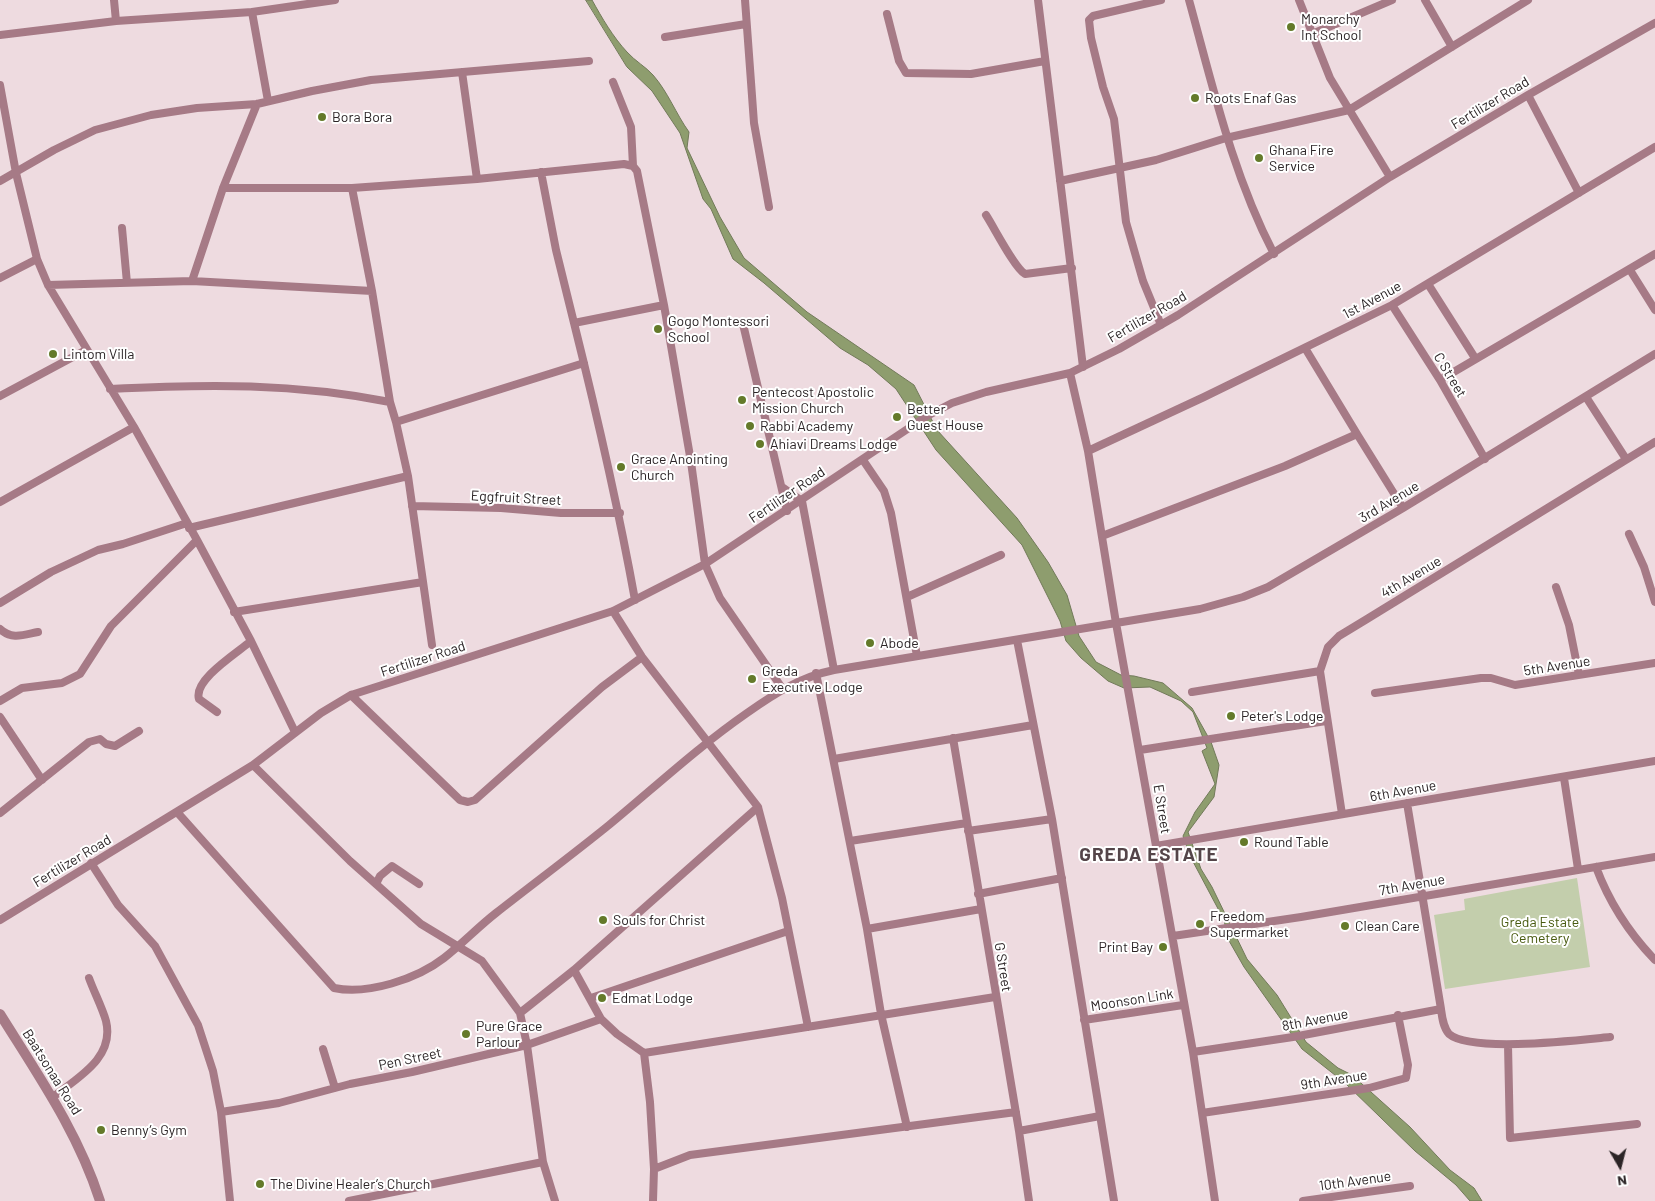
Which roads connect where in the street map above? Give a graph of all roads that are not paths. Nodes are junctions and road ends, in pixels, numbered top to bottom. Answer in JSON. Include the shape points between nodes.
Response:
{"nodes":[{"id":1,"x":114,"y":0,"type":"edge"},
{"id":2,"x":336,"y":0,"type":"edge"},
{"id":3,"x":745,"y":0,"type":"edge"},
{"id":4,"x":1038,"y":0,"type":"edge"},
{"id":5,"x":1161,"y":0,"type":"edge"},
{"id":6,"x":1189,"y":0,"type":"edge"},
{"id":7,"x":1299,"y":0,"type":"edge"},
{"id":8,"x":1392,"y":0,"type":"edge"},
{"id":9,"x":1425,"y":0,"type":"edge"},
{"id":10,"x":1509,"y":0,"type":"edge"},
{"id":11,"x":1528,"y":0,"type":"edge"},
{"id":12,"x":1514,"y":9,"type":"junction"},
{"id":13,"x":252,"y":12,"type":"junction"},
{"id":14,"x":887,"y":14,"type":"dead end"},
{"id":15,"x":116,"y":21,"type":"junction"},
{"id":16,"x":1655,"y":23,"type":"edge"},
{"id":17,"x":746,"y":24,"type":"junction"},
{"id":18,"x":1312,"y":34,"type":"junction"},
{"id":19,"x":0,"y":35,"type":"edge"},
{"id":20,"x":665,"y":37,"type":"dead end"},
{"id":21,"x":1452,"y":47,"type":"junction"},
{"id":22,"x":589,"y":60,"type":"dead end"},
{"id":23,"x":1046,"y":61,"type":"junction"},
{"id":24,"x":462,"y":72,"type":"junction"},
{"id":25,"x":613,"y":82,"type":"dead end"},
{"id":26,"x":0,"y":84,"type":"edge"},
{"id":27,"x":1528,"y":95,"type":"junction"},
{"id":28,"x":268,"y":101,"type":"junction"},
{"id":29,"x":256,"y":104,"type":"junction"},
{"id":30,"x":1349,"y":110,"type":"junction"},
{"id":31,"x":1226,"y":138,"type":"junction"},
{"id":32,"x":1655,"y":147,"type":"edge"},
{"id":33,"x":633,"y":166,"type":"junction"},
{"id":34,"x":1122,"y":167,"type":"junction"},
{"id":35,"x":541,"y":172,"type":"junction"},
{"id":36,"x":16,"y":173,"type":"junction"},
{"id":37,"x":1390,"y":177,"type":"junction"},
{"id":38,"x":477,"y":179,"type":"junction"},
{"id":39,"x":0,"y":181,"type":"edge"},
{"id":40,"x":1060,"y":181,"type":"junction"},
{"id":41,"x":223,"y":188,"type":"junction"},
{"id":42,"x":352,"y":188,"type":"junction"},
{"id":43,"x":1579,"y":193,"type":"junction"},
{"id":44,"x":769,"y":207,"type":"dead end"},
{"id":45,"x":986,"y":215,"type":"dead end"},
{"id":46,"x":122,"y":228,"type":"dead end"},
{"id":47,"x":1274,"y":254,"type":"junction"},
{"id":48,"x":1655,"y":254,"type":"edge"},
{"id":49,"x":37,"y":259,"type":"junction"},
{"id":50,"x":1072,"y":268,"type":"junction"},
{"id":51,"x":1630,"y":270,"type":"junction"},
{"id":52,"x":0,"y":278,"type":"edge"},
{"id":53,"x":192,"y":281,"type":"junction"},
{"id":54,"x":127,"y":283,"type":"junction"},
{"id":55,"x":1428,"y":284,"type":"junction"},
{"id":56,"x":48,"y":285,"type":"junction"},
{"id":57,"x":372,"y":291,"type":"junction"},
{"id":58,"x":664,"y":305,"type":"junction"},
{"id":59,"x":1392,"y":305,"type":"junction"},
{"id":60,"x":1655,"y":310,"type":"edge"},
{"id":61,"x":574,"y":323,"type":"junction"},
{"id":62,"x":743,"y":324,"type":"dead end"},
{"id":63,"x":1161,"y":325,"type":"junction"},
{"id":64,"x":1306,"y":348,"type":"junction"},
{"id":65,"x":86,"y":350,"type":"junction"},
{"id":66,"x":1655,"y":354,"type":"edge"},
{"id":67,"x":1475,"y":358,"type":"junction"},
{"id":68,"x":584,"y":363,"type":"junction"},
{"id":69,"x":1083,"y":367,"type":"junction"},
{"id":70,"x":1070,"y":373,"type":"junction"},
{"id":71,"x":1440,"y":380,"type":"junction"},
{"id":72,"x":110,"y":389,"type":"junction"},
{"id":73,"x":0,"y":396,"type":"edge"},
{"id":74,"x":1586,"y":397,"type":"junction"},
{"id":75,"x":390,"y":402,"type":"junction"},
{"id":76,"x":396,"y":422,"type":"junction"},
{"id":77,"x":134,"y":427,"type":"junction"},
{"id":78,"x":1357,"y":434,"type":"junction"},
{"id":79,"x":1655,"y":442,"type":"edge"},
{"id":80,"x":1088,"y":451,"type":"junction"},
{"id":81,"x":1486,"y":459,"type":"junction"},
{"id":82,"x":863,"y":460,"type":"junction"},
{"id":83,"x":1626,"y":460,"type":"junction"},
{"id":84,"x":408,"y":476,"type":"junction"},
{"id":85,"x":782,"y":487,"type":"junction"},
{"id":86,"x":802,"y":501,"type":"junction"},
{"id":87,"x":0,"y":502,"type":"edge"},
{"id":88,"x":412,"y":506,"type":"junction"},
{"id":89,"x":1403,"y":508,"type":"junction"},
{"id":90,"x":787,"y":511,"type":"junction"},
{"id":91,"x":620,"y":513,"type":"junction"},
{"id":92,"x":188,"y":525,"type":"junction"},
{"id":93,"x":1629,"y":534,"type":"dead end"},
{"id":94,"x":1102,"y":536,"type":"junction"},
{"id":95,"x":197,"y":540,"type":"junction"},
{"id":96,"x":1001,"y":555,"type":"dead end"},
{"id":97,"x":705,"y":564,"type":"junction"},
{"id":98,"x":423,"y":582,"type":"junction"},
{"id":99,"x":1556,"y":587,"type":"dead end"},
{"id":100,"x":906,"y":597,"type":"junction"},
{"id":101,"x":634,"y":600,"type":"junction"},
{"id":102,"x":1655,"y":602,"type":"edge"},
{"id":103,"x":0,"y":603,"type":"edge"},
{"id":104,"x":613,"y":611,"type":"junction"},
{"id":105,"x":234,"y":612,"type":"junction"},
{"id":106,"x":1116,"y":623,"type":"junction"},
{"id":107,"x":0,"y":629,"type":"edge"},
{"id":108,"x":38,"y":632,"type":"dead end"},
{"id":109,"x":250,"y":640,"type":"junction"},
{"id":110,"x":1017,"y":640,"type":"junction"},
{"id":111,"x":432,"y":645,"type":"dead end"},
{"id":112,"x":916,"y":656,"type":"junction"},
{"id":113,"x":642,"y":657,"type":"junction"},
{"id":114,"x":1655,"y":663,"type":"edge"},
{"id":115,"x":834,"y":670,"type":"junction"},
{"id":116,"x":1320,"y":672,"type":"junction"},
{"id":117,"x":816,"y":673,"type":"junction"},
{"id":118,"x":1579,"y":675,"type":"junction"},
{"id":119,"x":782,"y":688,"type":"junction"},
{"id":120,"x":1192,"y":692,"type":"dead end"},
{"id":121,"x":1375,"y":693,"type":"dead end"},
{"id":122,"x":352,"y":696,"type":"junction"},
{"id":123,"x":0,"y":700,"type":"edge"},
{"id":124,"x":217,"y":712,"type":"dead end"},
{"id":125,"x":0,"y":717,"type":"edge"},
{"id":126,"x":1326,"y":721,"type":"junction"},
{"id":127,"x":1033,"y":725,"type":"junction"},
{"id":128,"x":139,"y":731,"type":"dead end"},
{"id":129,"x":295,"y":732,"type":"junction"},
{"id":130,"x":953,"y":738,"type":"junction"},
{"id":131,"x":706,"y":741,"type":"junction"},
{"id":132,"x":1140,"y":750,"type":"junction"},
{"id":133,"x":834,"y":759,"type":"junction"},
{"id":134,"x":1655,"y":761,"type":"edge"},
{"id":135,"x":253,"y":765,"type":"junction"},
{"id":136,"x":1564,"y":778,"type":"junction"},
{"id":137,"x":42,"y":780,"type":"junction"},
{"id":138,"x":1407,"y":804,"type":"junction"},
{"id":139,"x":758,"y":807,"type":"junction"},
{"id":140,"x":177,"y":812,"type":"junction"},
{"id":141,"x":0,"y":813,"type":"edge"},
{"id":142,"x":1342,"y":814,"type":"junction"},
{"id":143,"x":1052,"y":819,"type":"junction"},
{"id":144,"x":968,"y":827,"type":"junction"},
{"id":145,"x":850,"y":841,"type":"junction"},
{"id":146,"x":1156,"y":846,"type":"junction"},
{"id":147,"x":1655,"y":857,"type":"edge"},
{"id":148,"x":91,"y":863,"type":"junction"},
{"id":149,"x":1596,"y":867,"type":"junction"},
{"id":150,"x":1578,"y":869,"type":"junction"},
{"id":151,"x":1062,"y":878,"type":"junction"},
{"id":152,"x":376,"y":884,"type":"junction"},
{"id":153,"x":419,"y":884,"type":"dead end"},
{"id":154,"x":978,"y":894,"type":"junction"},
{"id":155,"x":1421,"y":897,"type":"junction"},
{"id":156,"x":981,"y":909,"type":"junction"},
{"id":157,"x":0,"y":920,"type":"edge"},
{"id":158,"x":867,"y":929,"type":"junction"},
{"id":159,"x":788,"y":931,"type":"junction"},
{"id":160,"x":1173,"y":936,"type":"junction"},
{"id":161,"x":456,"y":946,"type":"junction"},
{"id":162,"x":1655,"y":960,"type":"edge"},
{"id":163,"x":574,"y":970,"type":"junction"},
{"id":164,"x":89,"y":978,"type":"dead end"},
{"id":165,"x":995,"y":997,"type":"junction"},
{"id":166,"x":590,"y":998,"type":"junction"},
{"id":167,"x":1183,"y":1005,"type":"junction"},
{"id":168,"x":1441,"y":1009,"type":"junction"},
{"id":169,"x":520,"y":1013,"type":"junction"},
{"id":170,"x":0,"y":1014,"type":"edge"},
{"id":171,"x":881,"y":1014,"type":"junction"},
{"id":172,"x":1398,"y":1015,"type":"junction"},
{"id":173,"x":601,"y":1019,"type":"junction"},
{"id":174,"x":1084,"y":1020,"type":"junction"},
{"id":175,"x":808,"y":1027,"type":"junction"},
{"id":176,"x":1610,"y":1037,"type":"dead end"},
{"id":177,"x":527,"y":1045,"type":"junction"},
{"id":178,"x":1508,"y":1045,"type":"junction"},
{"id":179,"x":323,"y":1049,"type":"dead end"},
{"id":180,"x":1193,"y":1052,"type":"junction"},
{"id":181,"x":644,"y":1053,"type":"junction"},
{"id":182,"x":335,"y":1088,"type":"junction"},
{"id":183,"x":53,"y":1098,"type":"junction"},
{"id":184,"x":221,"y":1112,"type":"junction"},
{"id":185,"x":1016,"y":1112,"type":"junction"},
{"id":186,"x":1202,"y":1112,"type":"junction"},
{"id":187,"x":1100,"y":1116,"type":"junction"},
{"id":188,"x":1637,"y":1124,"type":"dead end"},
{"id":189,"x":907,"y":1127,"type":"junction"},
{"id":190,"x":1019,"y":1131,"type":"junction"},
{"id":191,"x":543,"y":1162,"type":"junction"},
{"id":192,"x":654,"y":1169,"type":"junction"},
{"id":193,"x":1410,"y":1186,"type":"dead end"},
{"id":194,"x":100,"y":1201,"type":"edge"},
{"id":195,"x":230,"y":1201,"type":"edge"},
{"id":196,"x":349,"y":1201,"type":"edge"},
{"id":197,"x":555,"y":1201,"type":"edge"},
{"id":198,"x":653,"y":1201,"type":"edge"},
{"id":199,"x":1029,"y":1201,"type":"edge"},
{"id":200,"x":1114,"y":1201,"type":"edge"},
{"id":201,"x":1215,"y":1201,"type":"edge"},
{"id":202,"x":1304,"y":1201,"type":"edge"}],
"edges":[{"from":1,"to":15,"type":"street"},
{"from":2,"to":13,"type":"street"},
{"from":3,"to":17,"type":"street"},
{"from":4,"to":23,"type":"street"},
{"from":5,"to":34,"type":"street","via":[[1093,16],[1089,20],[1103,88],[1114,119]]},
{"from":6,"to":31,"type":"street"},
{"from":7,"to":18,"type":"street"},
{"from":8,"to":18,"type":"street"},
{"from":9,"to":21,"type":"street"},
{"from":10,"to":12,"type":"street"},
{"from":11,"to":12,"type":"street"},
{"from":12,"to":21,"type":"street"},
{"from":13,"to":15,"type":"street"},
{"from":13,"to":28,"type":"street"},
{"from":14,"to":23,"type":"street","via":[[899,61],[906,73],[971,74]]},
{"from":15,"to":19,"type":"street"},
{"from":16,"to":27,"type":"street","name":"Fertilizer Road"},
{"from":17,"to":20,"type":"street"},
{"from":17,"to":44,"type":"street","via":[[754,122]]},
{"from":18,"to":30,"type":"street"},
{"from":21,"to":30,"type":"street"},
{"from":22,"to":24,"type":"street"},
{"from":23,"to":40,"type":"street"},
{"from":24,"to":28,"type":"street","via":[[371,80]]},
{"from":24,"to":38,"type":"street"},
{"from":25,"to":33,"type":"street","via":[[631,127]]},
{"from":26,"to":36,"type":"street"},
{"from":27,"to":37,"type":"street","name":"Fertilizer Road"},
{"from":27,"to":43,"type":"street"},
{"from":28,"to":29,"type":"street"},
{"from":29,"to":36,"type":"street","via":[[197,108],[121,122],[95,130]]},
{"from":29,"to":41,"type":"street"},
{"from":30,"to":31,"type":"street"},
{"from":30,"to":37,"type":"street"},
{"from":31,"to":34,"type":"street"},
{"from":31,"to":47,"type":"street","via":[[1256,220]]},
{"from":32,"to":43,"type":"street","name":"1st Avenue"},
{"from":33,"to":35,"type":"street","via":[[624,164]]},
{"from":33,"to":58,"type":"street","via":[[637,171]]},
{"from":34,"to":40,"type":"street"},
{"from":34,"to":63,"type":"street","via":[[1126,222],[1143,281]]},
{"from":35,"to":38,"type":"street"},
{"from":35,"to":61,"type":"street"},
{"from":36,"to":39,"type":"street"},
{"from":36,"to":49,"type":"street"},
{"from":37,"to":47,"type":"street","name":"Fertilizer Road"},
{"from":38,"to":42,"type":"street"},
{"from":40,"to":50,"type":"street"},
{"from":41,"to":42,"type":"street"},
{"from":41,"to":53,"type":"street"},
{"from":42,"to":57,"type":"street"},
{"from":43,"to":55,"type":"street","name":"1st Avenue"},
{"from":45,"to":50,"type":"street","via":[[1015,264],[1025,274]]},
{"from":46,"to":54,"type":"street"},
{"from":47,"to":63,"type":"street","name":"Fertilizer Road"},
{"from":48,"to":51,"type":"street"},
{"from":49,"to":52,"type":"street"},
{"from":49,"to":56,"type":"street"},
{"from":50,"to":69,"type":"street"},
{"from":51,"to":60,"type":"street"},
{"from":51,"to":67,"type":"street"},
{"from":53,"to":54,"type":"street"},
{"from":53,"to":57,"type":"street"},
{"from":54,"to":56,"type":"street"},
{"from":55,"to":59,"type":"street","name":"1st Avenue"},
{"from":55,"to":67,"type":"street"},
{"from":56,"to":65,"type":"street"},
{"from":57,"to":75,"type":"street"},
{"from":58,"to":61,"type":"street"},
{"from":58,"to":97,"type":"street"},
{"from":59,"to":64,"type":"street","name":"1st Avenue"},
{"from":59,"to":71,"type":"street","name":"C Street"},
{"from":61,"to":68,"type":"street"},
{"from":62,"to":85,"type":"street"},
{"from":63,"to":69,"type":"street","name":"Fertilizer Road"},
{"from":64,"to":78,"type":"street"},
{"from":64,"to":80,"type":"street","name":"1st Avenue"},
{"from":65,"to":72,"type":"street"},
{"from":65,"to":73,"type":"street"},
{"from":66,"to":74,"type":"street","name":"3rd Avenue"},
{"from":67,"to":71,"type":"street"},
{"from":68,"to":76,"type":"street"},
{"from":68,"to":91,"type":"street"},
{"from":69,"to":70,"type":"street","name":"Fertilizer Road"},
{"from":70,"to":80,"type":"street","name":"E Street"},
{"from":70,"to":82,"type":"street","name":"Fertilizer Road","via":[[952,403],[914,424]]},
{"from":71,"to":81,"type":"street","name":"C Street"},
{"from":72,"to":75,"type":"street","via":[[211,384],[339,392]]},
{"from":72,"to":77,"type":"street"},
{"from":74,"to":81,"type":"street","name":"3rd Avenue"},
{"from":74,"to":83,"type":"street"},
{"from":75,"to":76,"type":"street"},
{"from":76,"to":84,"type":"street"},
{"from":77,"to":87,"type":"street"},
{"from":77,"to":92,"type":"street"},
{"from":78,"to":89,"type":"street"},
{"from":78,"to":94,"type":"street","via":[[1285,466]]},
{"from":79,"to":83,"type":"street","name":"4th Avenue"},
{"from":80,"to":94,"type":"street","name":"E Street"},
{"from":81,"to":89,"type":"street","name":"3rd Avenue"},
{"from":82,"to":86,"type":"street","name":"Fertilizer Road"},
{"from":82,"to":100,"type":"street","via":[[884,491],[891,513]]},
{"from":83,"to":116,"type":"street","name":"4th Avenue","via":[[1339,636],[1328,647]]},
{"from":84,"to":88,"type":"street"},
{"from":84,"to":92,"type":"street"},
{"from":85,"to":86,"type":"street"},
{"from":85,"to":90,"type":"street"},
{"from":86,"to":90,"type":"street","name":"Fertilizer Road"},
{"from":86,"to":115,"type":"street"},
{"from":88,"to":91,"type":"street","name":"Eggfruit Street"},
{"from":88,"to":98,"type":"street"},
{"from":89,"to":106,"type":"street","name":"3rd Avenue","via":[[1268,587],[1200,608]]},
{"from":90,"to":97,"type":"street","name":"Fertilizer Road"},
{"from":91,"to":101,"type":"street"},
{"from":92,"to":95,"type":"street"},
{"from":92,"to":103,"type":"street","via":[[98,550],[51,572]]},
{"from":93,"to":102,"type":"street"},
{"from":94,"to":106,"type":"street","name":"E Street"},
{"from":95,"to":105,"type":"street"},
{"from":95,"to":123,"type":"street","via":[[111,626],[80,674],[62,683],[22,688]]},
{"from":96,"to":100,"type":"street"},
{"from":97,"to":101,"type":"street","name":"Fertilizer Road"},
{"from":97,"to":119,"type":"street","via":[[720,598]]},
{"from":98,"to":105,"type":"street"},
{"from":98,"to":111,"type":"street"},
{"from":99,"to":118,"type":"street","via":[[1570,625]]},
{"from":100,"to":112,"type":"street"},
{"from":101,"to":104,"type":"street","name":"Fertilizer Road"},
{"from":104,"to":113,"type":"street"},
{"from":104,"to":122,"type":"street","name":"Fertilizer Road"},
{"from":105,"to":109,"type":"street"},
{"from":106,"to":110,"type":"street","name":"3rd Avenue"},
{"from":106,"to":132,"type":"street","name":"E Street"},
{"from":107,"to":108,"type":"street","via":[[16,637]]},
{"from":109,"to":124,"type":"street","via":[[208,675],[199,689],[200,699]]},
{"from":109,"to":129,"type":"street"},
{"from":110,"to":112,"type":"street","name":"3rd Avenue"},
{"from":110,"to":127,"type":"street"},
{"from":112,"to":115,"type":"street","name":"3rd Avenue"},
{"from":113,"to":122,"type":"street","via":[[475,800],[468,802],[460,800]]},
{"from":113,"to":131,"type":"street"},
{"from":114,"to":118,"type":"street","name":"5th Avenue"},
{"from":115,"to":117,"type":"street","name":"3rd Avenue"},
{"from":116,"to":120,"type":"street"},
{"from":116,"to":126,"type":"street","name":"4th Avenue"},
{"from":117,"to":119,"type":"street","name":"3rd Avenue"},
{"from":117,"to":133,"type":"street"},
{"from":118,"to":121,"type":"street","name":"5th Avenue","via":[[1515,685],[1481,678]]},
{"from":119,"to":131,"type":"street","name":"3rd Avenue"},
{"from":122,"to":129,"type":"street","name":"Fertilizer Road"},
{"from":125,"to":137,"type":"street"},
{"from":126,"to":132,"type":"street"},
{"from":126,"to":142,"type":"street","name":"4th Avenue"},
{"from":127,"to":130,"type":"street"},
{"from":127,"to":143,"type":"street"},
{"from":128,"to":137,"type":"street","via":[[115,746],[100,739],[89,742]]},
{"from":129,"to":135,"type":"street","name":"Fertilizer Road"},
{"from":130,"to":133,"type":"street"},
{"from":130,"to":144,"type":"street","name":"G Street"},
{"from":131,"to":139,"type":"street"},
{"from":131,"to":161,"type":"street","name":"3rd Avenue","via":[[608,826]]},
{"from":132,"to":146,"type":"street","name":"E Street"},
{"from":133,"to":145,"type":"street"},
{"from":134,"to":136,"type":"street","name":"6th Avenue"},
{"from":135,"to":140,"type":"street","name":"Fertilizer Road"},
{"from":135,"to":152,"type":"street"},
{"from":136,"to":138,"type":"street","name":"6th Avenue"},
{"from":136,"to":150,"type":"street"},
{"from":137,"to":141,"type":"street"},
{"from":138,"to":142,"type":"street","name":"6th Avenue"},
{"from":138,"to":155,"type":"street"},
{"from":139,"to":159,"type":"street"},
{"from":139,"to":163,"type":"street"},
{"from":140,"to":148,"type":"street","name":"Fertilizer Road"},
{"from":140,"to":161,"type":"street","name":"3rd Avenue","via":[[334,988],[345,990],[377,986],[418,974],[444,958]]},
{"from":142,"to":146,"type":"street","name":"6th Avenue"},
{"from":143,"to":144,"type":"street"},
{"from":143,"to":151,"type":"street"},
{"from":144,"to":145,"type":"street"},
{"from":144,"to":154,"type":"street","name":"G Street"},
{"from":145,"to":158,"type":"street"},
{"from":146,"to":160,"type":"street","name":"E Street"},
{"from":147,"to":149,"type":"street","name":"7th Avenue"},
{"from":148,"to":157,"type":"street","name":"Fertilizer Road"},
{"from":148,"to":184,"type":"street","via":[[118,905],[155,946],[183,995],[198,1025]]},
{"from":149,"to":150,"type":"street","name":"7th Avenue"},
{"from":149,"to":162,"type":"street","via":[[1607,896]]},
{"from":150,"to":155,"type":"street","name":"7th Avenue"},
{"from":151,"to":154,"type":"street"},
{"from":151,"to":174,"type":"street"},
{"from":152,"to":153,"type":"street","via":[[392,866]]},
{"from":152,"to":161,"type":"street","via":[[421,924]]},
{"from":154,"to":156,"type":"street","name":"G Street"},
{"from":155,"to":160,"type":"street","name":"7th Avenue"},
{"from":155,"to":168,"type":"street"},
{"from":156,"to":158,"type":"street"},
{"from":156,"to":165,"type":"street","name":"G Street"},
{"from":158,"to":171,"type":"street"},
{"from":159,"to":166,"type":"street"},
{"from":159,"to":175,"type":"street"},
{"from":160,"to":167,"type":"street","name":"E Street"},
{"from":161,"to":169,"type":"street","via":[[482,961]]},
{"from":163,"to":166,"type":"street"},
{"from":163,"to":169,"type":"street"},
{"from":164,"to":183,"type":"street","via":[[106,1020],[106,1045],[99,1059]]},
{"from":165,"to":171,"type":"street"},
{"from":165,"to":185,"type":"street","name":"G Street"},
{"from":166,"to":173,"type":"street"},
{"from":167,"to":174,"type":"street","name":"Moonson Link"},
{"from":167,"to":180,"type":"street","name":"E Street"},
{"from":168,"to":172,"type":"street","name":"8th Avenue"},
{"from":168,"to":178,"type":"street","via":[[1444,1027],[1458,1039]]},
{"from":169,"to":177,"type":"street"},
{"from":170,"to":183,"type":"street","name":"Baatsonaa Road"},
{"from":171,"to":175,"type":"street"},
{"from":171,"to":189,"type":"street"},
{"from":172,"to":180,"type":"street","name":"8th Avenue","via":[[1293,1037]]},
{"from":172,"to":186,"type":"street","name":"9th Avenue","via":[[1408,1073],[1406,1078],[1370,1088]]},
{"from":173,"to":177,"type":"street","name":"Pen Street"},
{"from":173,"to":181,"type":"street"},
{"from":174,"to":187,"type":"street"},
{"from":175,"to":181,"type":"street"},
{"from":176,"to":178,"type":"street"},
{"from":177,"to":182,"type":"street","name":"Pen Street"},
{"from":177,"to":191,"type":"street"},
{"from":178,"to":188,"type":"street","via":[[1510,1138]]},
{"from":179,"to":182,"type":"street"},
{"from":180,"to":186,"type":"street","name":"E Street"},
{"from":181,"to":192,"type":"street"},
{"from":182,"to":184,"type":"street","name":"Pen Street","via":[[279,1103]]},
{"from":183,"to":194,"type":"street","name":"Baatsonaa Road","via":[[77,1140]]},
{"from":184,"to":195,"type":"street"},
{"from":185,"to":189,"type":"street"},
{"from":185,"to":190,"type":"street","name":"G Street"},
{"from":186,"to":201,"type":"street","name":"E Street"},
{"from":187,"to":190,"type":"street"},
{"from":187,"to":200,"type":"street"},
{"from":189,"to":192,"type":"street","via":[[690,1155]]},
{"from":190,"to":199,"type":"street","name":"G Street"},
{"from":191,"to":196,"type":"street"},
{"from":191,"to":197,"type":"street"},
{"from":192,"to":198,"type":"street"},
{"from":193,"to":202,"type":"street","name":"10th Avenue"}]}
